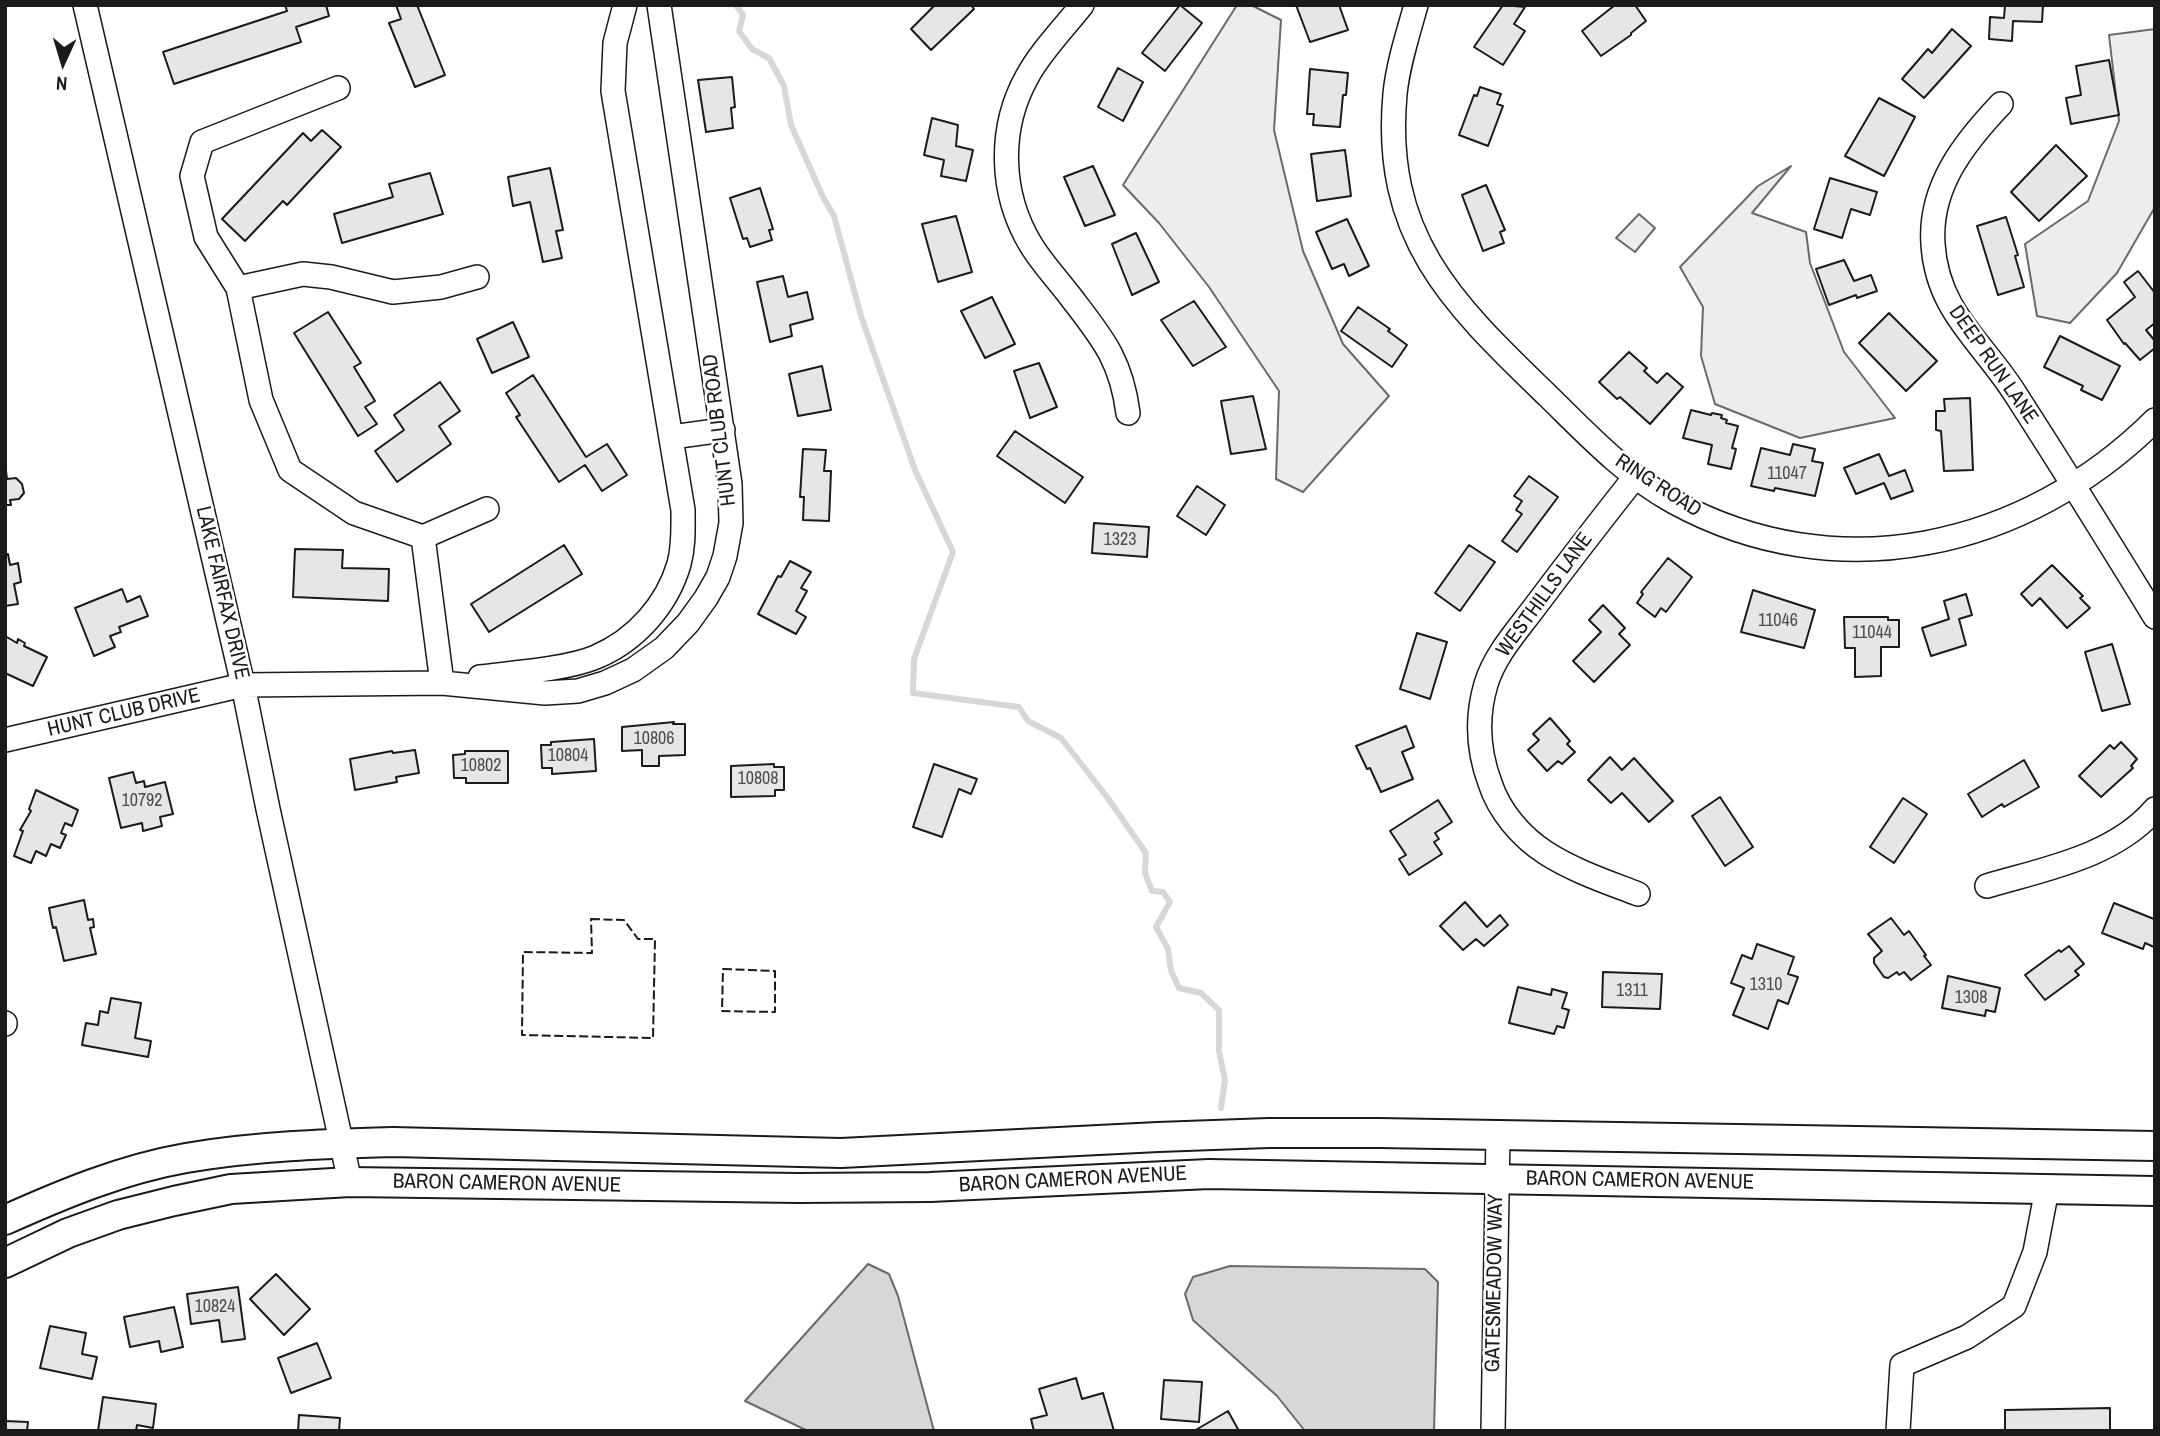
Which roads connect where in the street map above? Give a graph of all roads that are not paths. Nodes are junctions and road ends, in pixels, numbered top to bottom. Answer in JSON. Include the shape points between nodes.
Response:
{"nodes":[{"id":1,"x":85,"y":5,"type":"edge"},
{"id":2,"x":625,"y":5,"type":"edge"},
{"id":3,"x":659,"y":5,"type":"edge"},
{"id":4,"x":1082,"y":5,"type":"edge"},
{"id":5,"x":1416,"y":5,"type":"edge"},
{"id":6,"x":338,"y":88,"type":"dead end"},
{"id":7,"x":2000,"y":104,"type":"dead end"},
{"id":8,"x":477,"y":277,"type":"dead end"},
{"id":9,"x":238,"y":288,"type":"junction"},
{"id":10,"x":1128,"y":413,"type":"dead end"},
{"id":11,"x":2155,"y":421,"type":"edge"},
{"id":12,"x":723,"y":429,"type":"junction"},
{"id":13,"x":672,"y":437,"type":"junction"},
{"id":14,"x":1635,"y":477,"type":"junction"},
{"id":15,"x":2074,"y":484,"type":"junction"},
{"id":16,"x":487,"y":509,"type":"dead end"},
{"id":17,"x":423,"y":537,"type":"junction"},
{"id":18,"x":2155,"y":617,"type":"edge"},
{"id":19,"x":442,"y":682,"type":"junction"},
{"id":20,"x":243,"y":685,"type":"junction"},
{"id":21,"x":5,"y":740,"type":"edge"},
{"id":22,"x":2152,"y":819,"type":"edge"},
{"id":23,"x":1987,"y":886,"type":"dead end"},
{"id":24,"x":1638,"y":894,"type":"dead end"},
{"id":25,"x":1498,"y":1134,"type":"junction"},
{"id":26,"x":343,"y":1143,"type":"junction"},
{"id":27,"x":2155,"y":1146,"type":"edge"},
{"id":28,"x":1497,"y":1178,"type":"junction"},
{"id":29,"x":350,"y":1182,"type":"junction"},
{"id":30,"x":2047,"y":1189,"type":"junction"},
{"id":31,"x":2155,"y":1191,"type":"edge"},
{"id":32,"x":5,"y":1220,"type":"edge"},
{"id":33,"x":5,"y":1263,"type":"edge"},
{"id":34,"x":1493,"y":1431,"type":"edge"},
{"id":35,"x":1898,"y":1431,"type":"edge"}],
"edges":[{"from":1,"to":20,"type":"street","name":"LAKE FAIRFAX DRIVE"},
{"from":2,"to":13,"type":"street","name":"HUNT CLUB ROAD","via":[[615,43],[613,91]]},
{"from":3,"to":12,"type":"street","name":"HUNT CLUB ROAD"},
{"from":4,"to":10,"type":"street","via":[[1042,55],[1015,103],[1007,132],[1009,192],[1032,246],[1117,363]]},
{"from":5,"to":14,"type":"street","name":"RING ROAD","via":[[1395,92],[1393,133],[1400,184],[1420,246],[1438,278],[1485,335]]},
{"from":6,"to":9,"type":"street","via":[[202,142],[192,176],[206,237]]},
{"from":7,"to":15,"type":"street","name":"DEEP RUN LANE","via":[[1960,153],[1941,188],[1934,215],[1936,270],[1957,319],[2003,374]]},
{"from":8,"to":9,"type":"street","via":[[441,287],[393,292],[331,276],[303,274]]},
{"from":9,"to":17,"type":"street","via":[[261,400],[290,470],[354,513]]},
{"from":11,"to":15,"type":"street","name":"RING ROAD"},
{"from":12,"to":13,"type":"street"},
{"from":12,"to":19,"type":"street","name":"HUNT CLUB ROAD","via":[[731,523],[725,556],[706,598],[664,648],[633,670],[578,691],[545,693]]},
{"from":13,"to":19,"type":"street","name":"HUNT CLUB ROAD","via":[[683,541],[672,582],[649,620],[595,658]]},
{"from":14,"to":15,"type":"street","name":"RING ROAD","via":[[1696,513],[1746,534],[1832,550],[1912,547],[1954,538],[1994,525]]},
{"from":14,"to":24,"type":"street","name":"WESTHILLS LANE","via":[[1498,657],[1480,708],[1479,737],[1492,791],[1524,835],[1568,865]]},
{"from":15,"to":18,"type":"street","name":"DEEP RUN LANE"},
{"from":16,"to":17,"type":"street"},
{"from":17,"to":19,"type":"street"},
{"from":19,"to":20,"type":"street","name":"HUNT CLUB ROAD"},
{"from":20,"to":21,"type":"street","name":"HUNT CLUB DRIVE"},
{"from":20,"to":26,"type":"street","name":"LAKE FAIRFAX DRIVE"},
{"from":22,"to":23,"type":"street","via":[[2106,847]]},
{"from":25,"to":26,"type":"main road","name":"BARON CAMERON AVENUE","via":[[1269,1133],[841,1153]]},
{"from":25,"to":27,"type":"main road","name":"BARON CAMERON AVENUE"},
{"from":25,"to":28,"type":"street","name":"GATESMEADOW WAY"},
{"from":26,"to":29,"type":"street","name":"LAKE FAIRFAX DRIVE"},
{"from":26,"to":32,"type":"main road","name":"BARON CAMERON AVENUE","via":[[186,1158],[69,1192]]},
{"from":28,"to":29,"type":"main road","name":"BARON CAMERON AVENUE","via":[[1209,1174],[798,1188]]},
{"from":28,"to":30,"type":"main road","name":"BARON CAMERON AVENUE"},
{"from":28,"to":34,"type":"street","name":"GATESMEADOW WAY"},
{"from":29,"to":33,"type":"main road","name":"BARON CAMERON AVENUE","via":[[230,1189],[174,1201],[68,1233]]},
{"from":30,"to":31,"type":"main road","name":"BARON CAMERON AVENUE"},
{"from":30,"to":35,"type":"street","via":[[2035,1252],[2014,1306],[1967,1337],[1902,1366]]}]}
